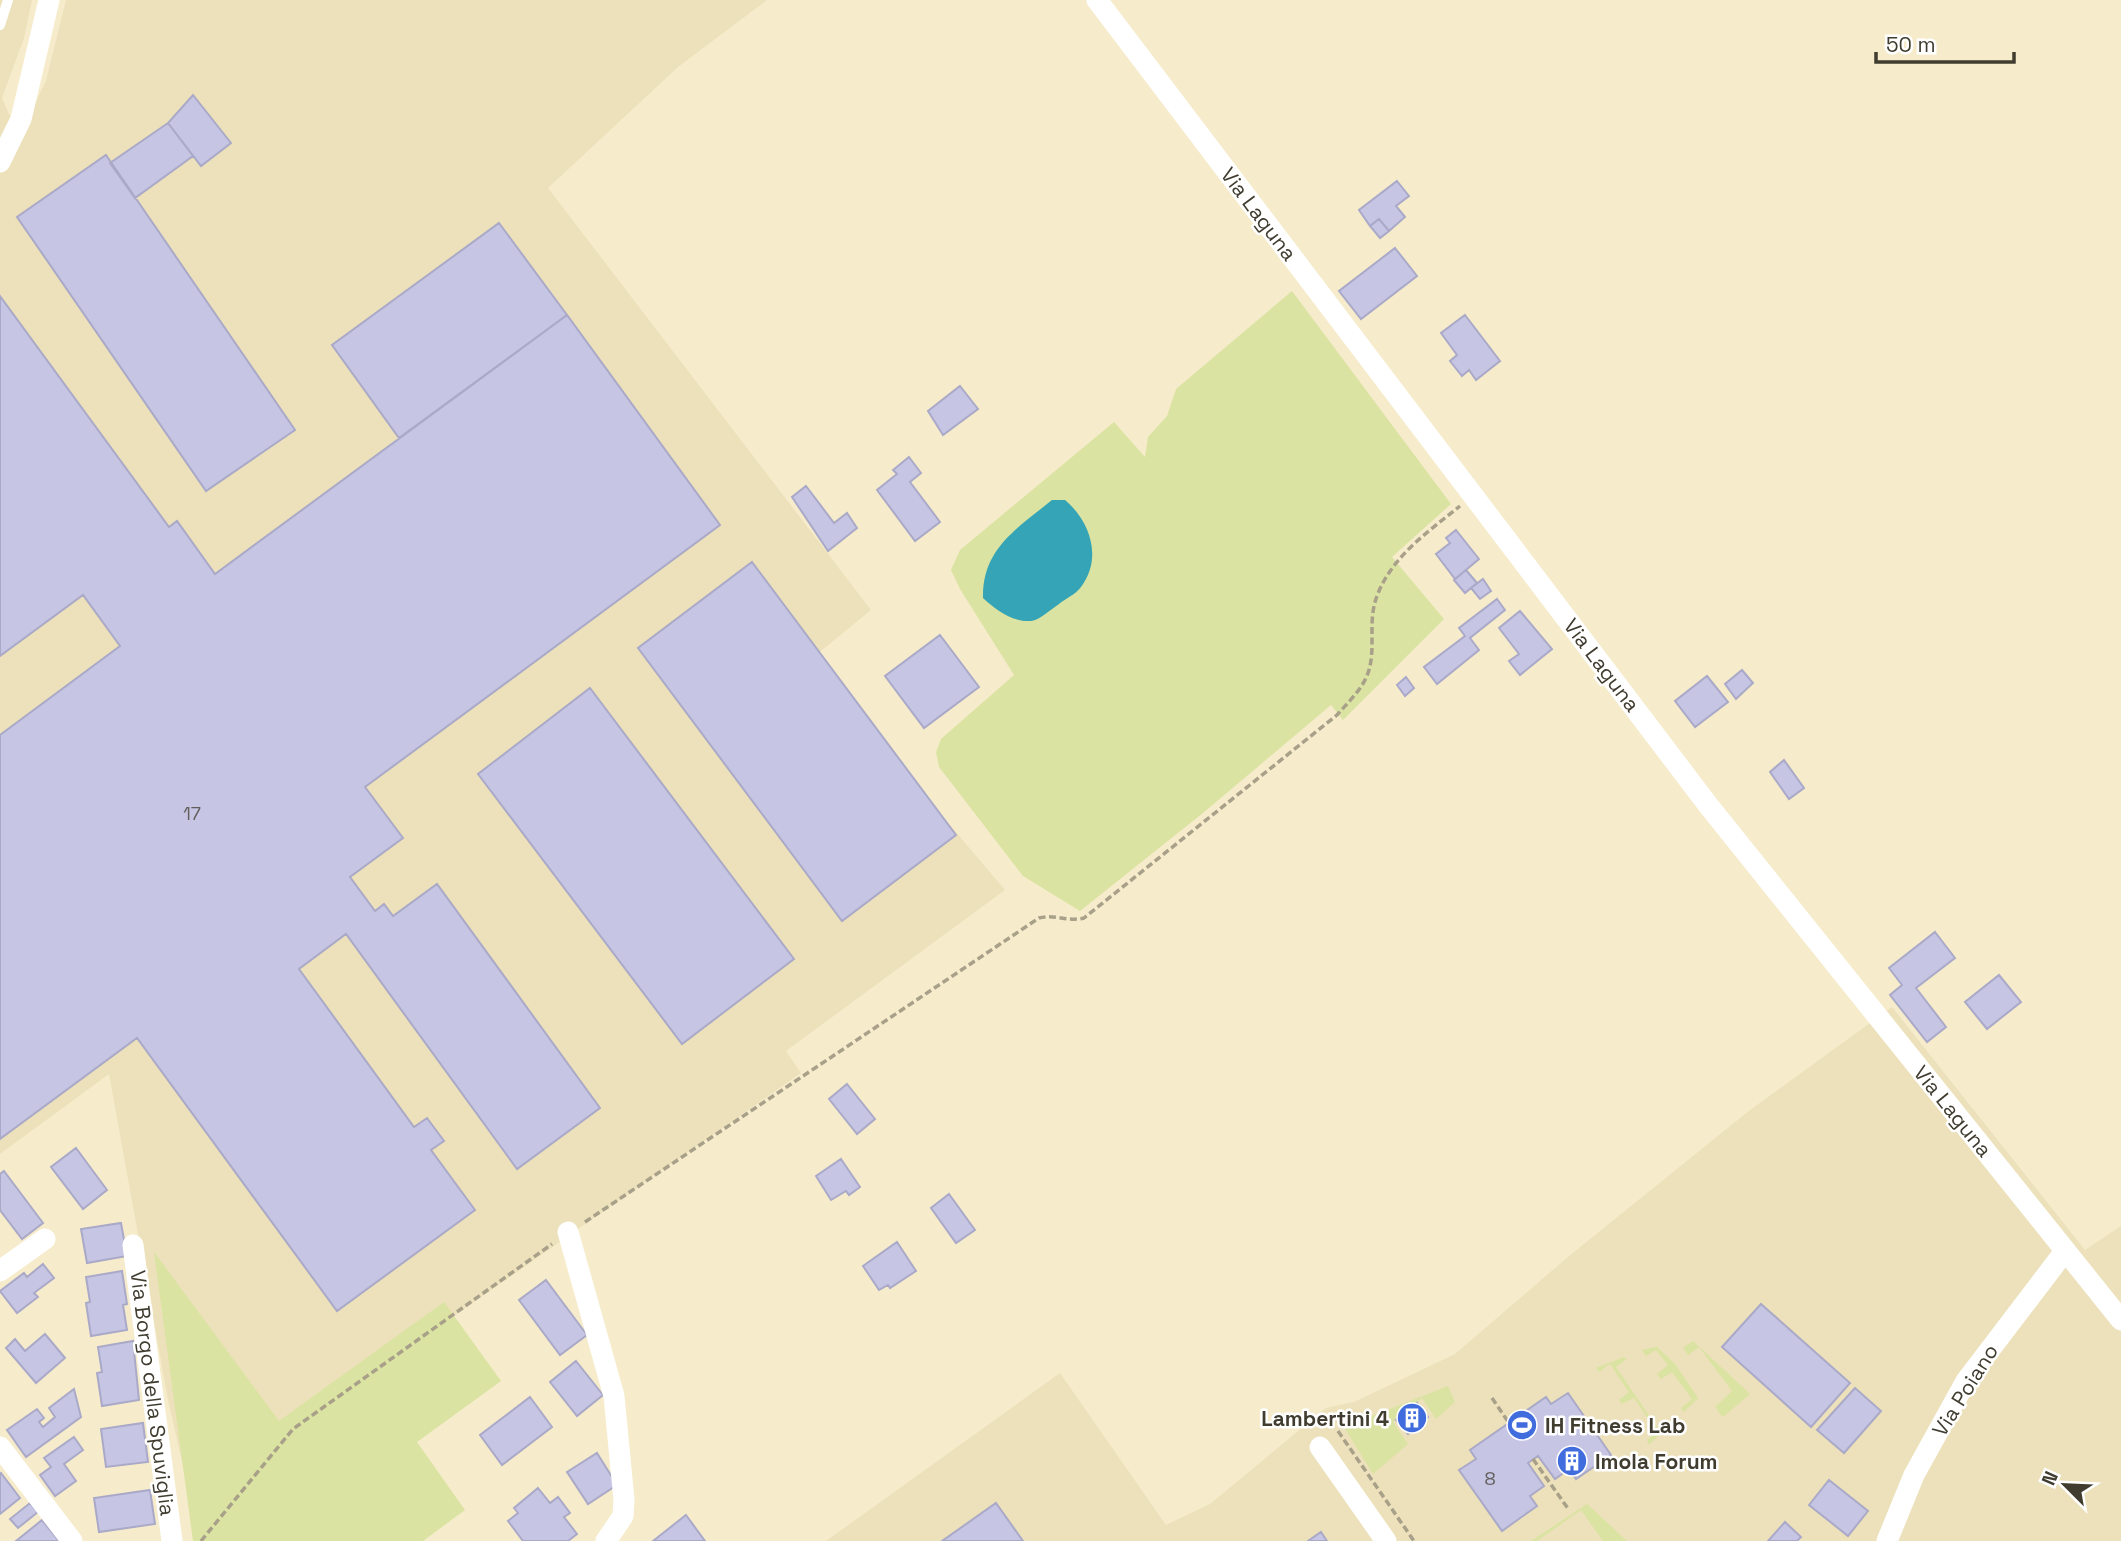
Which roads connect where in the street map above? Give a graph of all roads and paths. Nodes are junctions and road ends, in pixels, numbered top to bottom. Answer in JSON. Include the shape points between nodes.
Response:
{"nodes":[{"id":1,"x":8,"y":0,"type":"edge"},
{"id":2,"x":49,"y":0,"type":"edge"},
{"id":3,"x":1097,"y":0,"type":"edge"},
{"id":4,"x":0,"y":25,"type":"edge"},
{"id":5,"x":0,"y":162,"type":"edge"},
{"id":6,"x":1473,"y":496,"type":"junction"},
{"id":7,"x":568,"y":1233,"type":"junction"},
{"id":8,"x":45,"y":1239,"type":"dead end"},
{"id":9,"x":134,"y":1245,"type":"dead end"},
{"id":10,"x":2065,"y":1251,"type":"junction"},
{"id":11,"x":0,"y":1271,"type":"edge"},
{"id":12,"x":2121,"y":1320,"type":"edge"},
{"id":13,"x":1492,"y":1398,"type":"dead end"},
{"id":14,"x":1509,"y":1423,"type":"dead end"},
{"id":15,"x":1338,"y":1431,"type":"dead end"},
{"id":16,"x":0,"y":1447,"type":"edge"},
{"id":17,"x":1321,"y":1447,"type":"dead end"},
{"id":18,"x":1534,"y":1459,"type":"dead end"},
{"id":19,"x":1569,"y":1510,"type":"dead end"},
{"id":20,"x":72,"y":1541,"type":"edge"},
{"id":21,"x":172,"y":1541,"type":"edge"},
{"id":22,"x":201,"y":1541,"type":"edge"},
{"id":23,"x":606,"y":1541,"type":"edge"},
{"id":24,"x":1386,"y":1541,"type":"edge"},
{"id":25,"x":1415,"y":1541,"type":"edge"},
{"id":26,"x":1887,"y":1541,"type":"edge"}],
"edges":[{"from":1,"to":4,"type":"lane"},
{"from":2,"to":5,"type":"street","via":[[21,119]]},
{"from":3,"to":6,"type":"street","name":"Via Laguna"},
{"from":6,"to":7,"type":"path","via":[[1414,543],[1390,570],[1376,598],[1370,666],[1361,687],[1338,715],[1084,918],[1039,918]]},
{"from":6,"to":10,"type":"street","name":"Via Laguna","via":[[1708,805]]},
{"from":7,"to":22,"type":"path","via":[[293,1429]]},
{"from":7,"to":23,"type":"street","via":[[614,1396],[624,1500],[623,1516]]},
{"from":8,"to":11,"type":"street"},
{"from":9,"to":21,"type":"street","name":"Via Borgo della Spuviglia"},
{"from":10,"to":12,"type":"street","name":"Via Laguna"},
{"from":10,"to":26,"type":"street","name":"Via Poiano","via":[[1966,1381],[1914,1475]]},
{"from":13,"to":14,"type":"path"},
{"from":15,"to":25,"type":"path"},
{"from":16,"to":20,"type":"street"},
{"from":17,"to":24,"type":"street"},
{"from":18,"to":19,"type":"path"}]}
